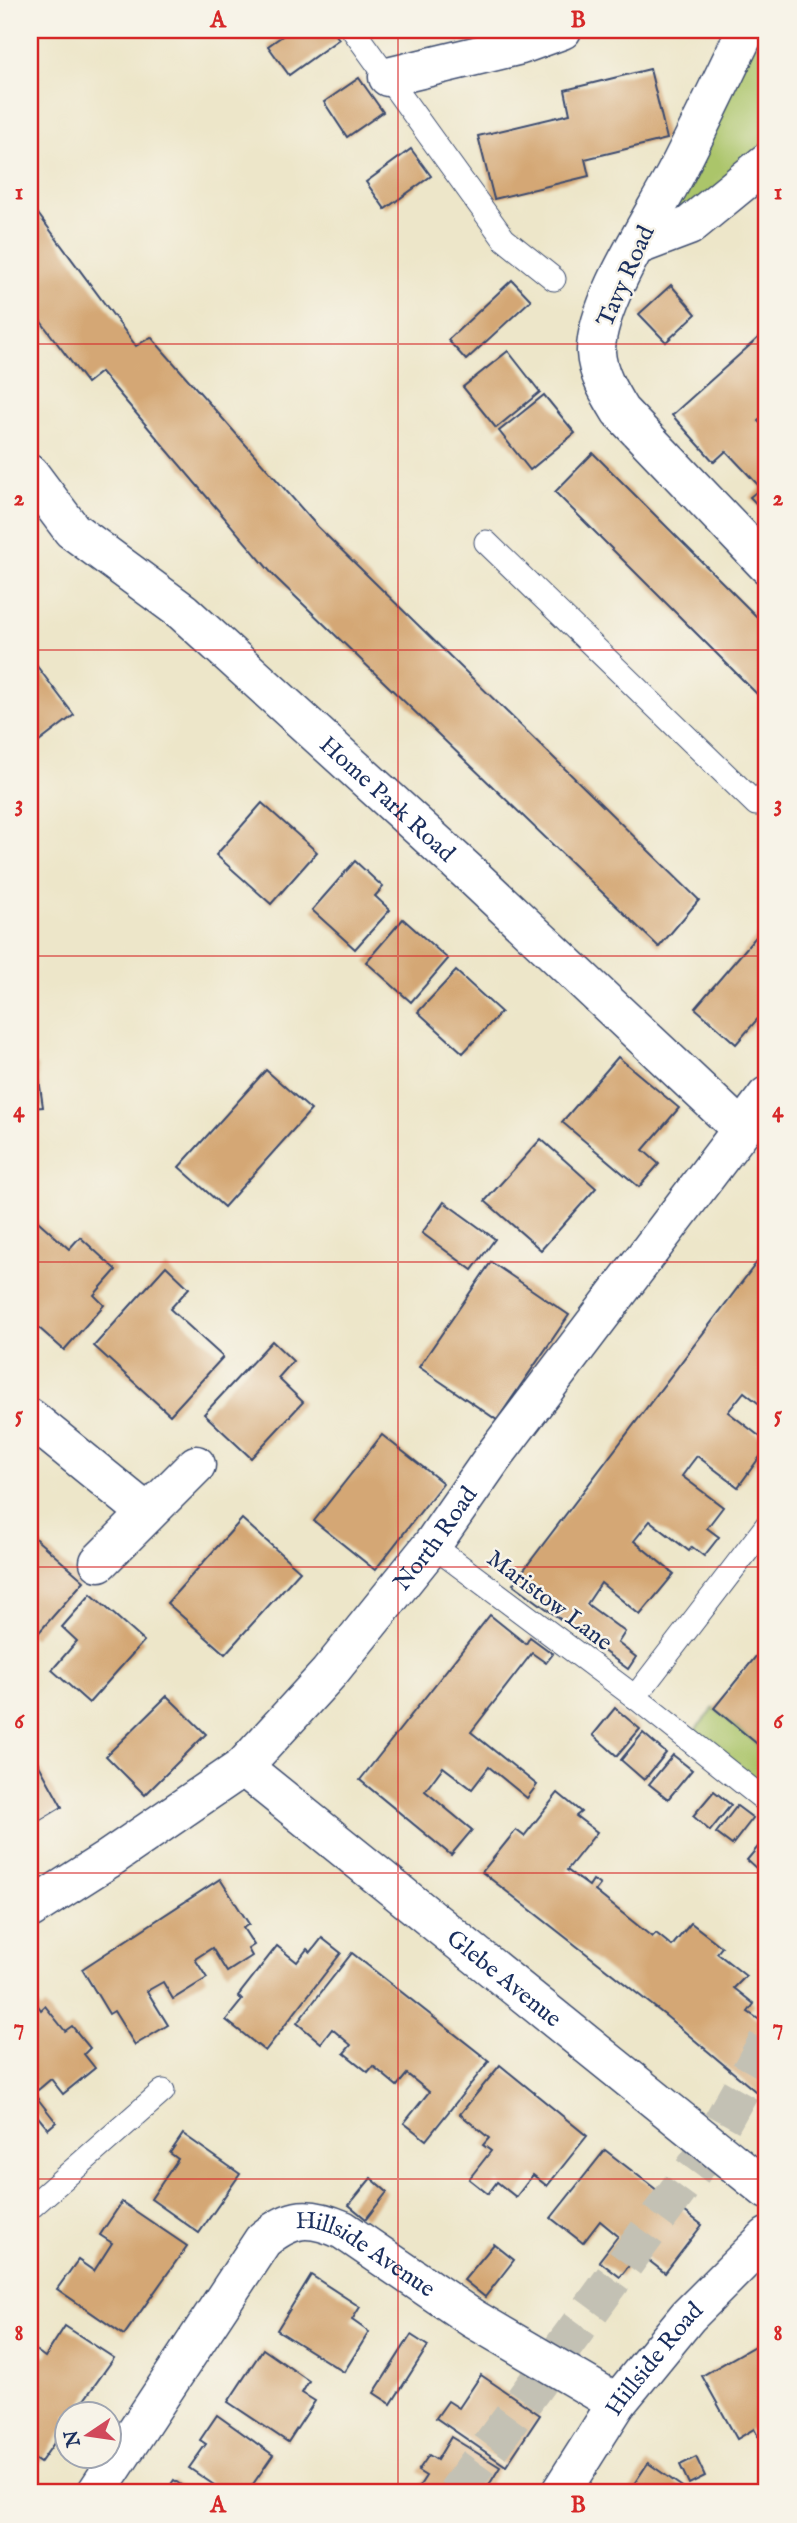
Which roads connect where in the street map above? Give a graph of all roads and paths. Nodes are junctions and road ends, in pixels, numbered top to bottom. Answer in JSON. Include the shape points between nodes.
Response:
{"nodes":[{"id":1,"x":353,"y":30,"type":"edge"},
{"id":2,"x":562,"y":30,"type":"edge"},
{"id":3,"x":746,"y":30,"type":"edge"},
{"id":4,"x":388,"y":77,"type":"junction"},
{"id":5,"x":767,"y":162,"type":"edge"},
{"id":6,"x":636,"y":246,"type":"junction"},
{"id":7,"x":554,"y":279,"type":"dead end"},
{"id":8,"x":30,"y":474,"type":"edge"},
{"id":9,"x":486,"y":542,"type":"dead end"},
{"id":10,"x":767,"y":565,"type":"edge"},
{"id":11,"x":767,"y":791,"type":"edge"},
{"id":12,"x":767,"y":1096,"type":"edge"},
{"id":13,"x":741,"y":1129,"type":"junction"},
{"id":14,"x":30,"y":1418,"type":"edge"},
{"id":15,"x":196,"y":1465,"type":"dead end"},
{"id":16,"x":147,"y":1513,"type":"junction"},
{"id":17,"x":767,"y":1525,"type":"edge"},
{"id":18,"x":432,"y":1545,"type":"junction"},
{"id":19,"x":99,"y":1562,"type":"dead end"},
{"id":20,"x":635,"y":1697,"type":"junction"},
{"id":21,"x":243,"y":1767,"type":"junction"},
{"id":22,"x":767,"y":1802,"type":"edge"},
{"id":23,"x":30,"y":1909,"type":"edge"},
{"id":24,"x":163,"y":2091,"type":"dead end"},
{"id":25,"x":767,"y":2190,"type":"edge"},
{"id":26,"x":30,"y":2208,"type":"edge"},
{"id":27,"x":767,"y":2237,"type":"edge"},
{"id":28,"x":617,"y":2403,"type":"junction"},
{"id":29,"x":96,"y":2493,"type":"edge"},
{"id":30,"x":560,"y":2493,"type":"edge"}],
"edges":[{"from":1,"to":4,"type":"lane"},
{"from":2,"to":4,"type":"street","via":[[521,45]]},
{"from":3,"to":6,"type":"street","name":"Tavy Road"},
{"from":4,"to":7,"type":"lane","via":[[504,239]]},
{"from":5,"to":6,"type":"street","via":[[689,226]]},
{"from":6,"to":10,"type":"street","name":"Tavy Road","via":[[601,319],[596,353],[604,385],[620,411]]},
{"from":8,"to":13,"type":"street","name":"Home Park Road","via":[[72,530],[183,612]]},
{"from":9,"to":11,"type":"lane","via":[[756,804]]},
{"from":12,"to":13,"type":"street","name":"North Road"},
{"from":13,"to":18,"type":"street","name":"North Road"},
{"from":14,"to":16,"type":"street"},
{"from":15,"to":16,"type":"street"},
{"from":16,"to":19,"type":"street"},
{"from":17,"to":20,"type":"lane"},
{"from":18,"to":20,"type":"lane","name":"Maristow Lane"},
{"from":18,"to":21,"type":"street","name":"North Road","via":[[329,1673]]},
{"from":20,"to":22,"type":"lane","name":"Maristow Lane"},
{"from":21,"to":23,"type":"street","name":"North Road"},
{"from":21,"to":25,"type":"street","name":"Glebe Avenue"},
{"from":24,"to":26,"type":"lane"},
{"from":27,"to":28,"type":"street","name":"Hillside Road","via":[[688,2316]]},
{"from":28,"to":29,"type":"street","name":"Hillside Avenue","via":[[472,2318],[343,2230],[320,2220],[297,2219],[263,2240]]},
{"from":28,"to":30,"type":"street","name":"Hillside Road"}]}
